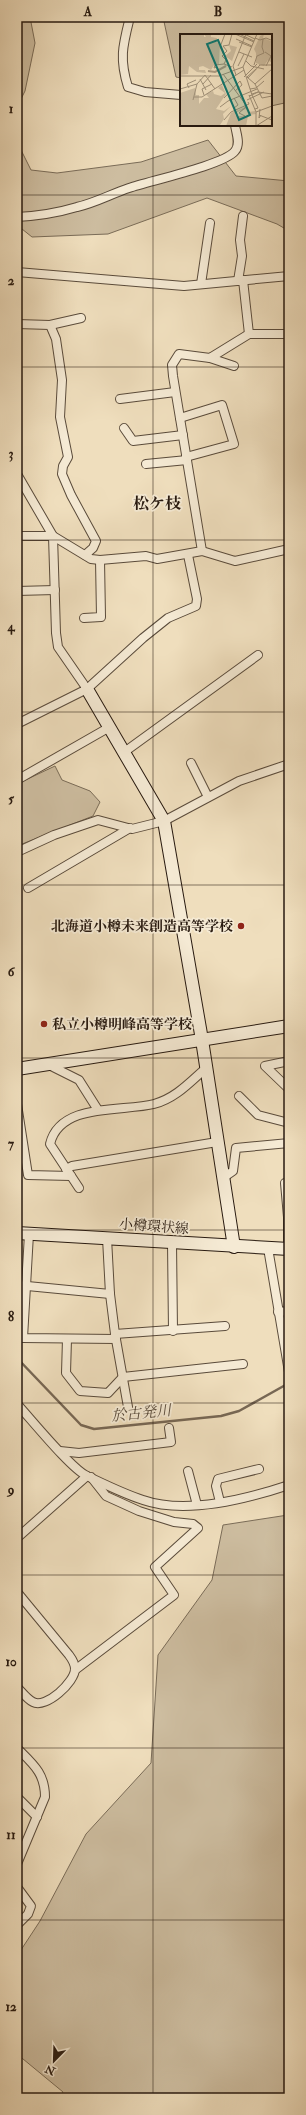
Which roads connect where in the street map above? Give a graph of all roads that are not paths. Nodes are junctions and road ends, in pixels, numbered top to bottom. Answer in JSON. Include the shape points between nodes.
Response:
{"nodes":[{"id":1,"x":130,"y":17,"type":"edge"},
{"id":2,"x":180,"y":95,"type":"edge"},
{"id":3,"x":235,"y":126,"type":"edge"},
{"id":4,"x":243,"y":216,"type":"dead end"},
{"id":5,"x":17,"y":217,"type":"edge"},
{"id":6,"x":210,"y":223,"type":"dead end"},
{"id":7,"x":17,"y":272,"type":"edge"},
{"id":8,"x":289,"y":276,"type":"edge"},
{"id":9,"x":241,"y":280,"type":"junction"},
{"id":10,"x":201,"y":284,"type":"junction"},
{"id":11,"x":81,"y":318,"type":"dead end"},
{"id":12,"x":17,"y":324,"type":"edge"},
{"id":13,"x":50,"y":325,"type":"junction"},
{"id":14,"x":249,"y":334,"type":"junction"},
{"id":15,"x":289,"y":334,"type":"edge"},
{"id":16,"x":210,"y":358,"type":"junction"},
{"id":17,"x":234,"y":366,"type":"dead end"},
{"id":18,"x":175,"y":392,"type":"junction"},
{"id":19,"x":120,"y":399,"type":"dead end"},
{"id":20,"x":180,"y":418,"type":"junction"},
{"id":21,"x":124,"y":428,"type":"dead end"},
{"id":22,"x":183,"y":435,"type":"junction"},
{"id":23,"x":187,"y":459,"type":"junction"},
{"id":24,"x":146,"y":464,"type":"dead end"},
{"id":25,"x":17,"y":474,"type":"edge"},
{"id":26,"x":17,"y":536,"type":"edge"},
{"id":27,"x":53,"y":536,"type":"junction"},
{"id":28,"x":289,"y":549,"type":"edge"},
{"id":29,"x":202,"y":551,"type":"junction"},
{"id":30,"x":84,"y":555,"type":"junction"},
{"id":31,"x":188,"y":555,"type":"junction"},
{"id":32,"x":100,"y":560,"type":"junction"},
{"id":33,"x":55,"y":590,"type":"junction"},
{"id":34,"x":17,"y":591,"type":"edge"},
{"id":35,"x":84,"y":618,"type":"dead end"},
{"id":36,"x":258,"y":655,"type":"dead end"},
{"id":37,"x":87,"y":689,"type":"junction"},
{"id":38,"x":17,"y":724,"type":"edge"},
{"id":39,"x":108,"y":728,"type":"junction"},
{"id":40,"x":123,"y":753,"type":"junction"},
{"id":41,"x":191,"y":763,"type":"dead end"},
{"id":42,"x":289,"y":764,"type":"edge"},
{"id":43,"x":17,"y":780,"type":"edge"},
{"id":44,"x":208,"y":797,"type":"junction"},
{"id":45,"x":164,"y":821,"type":"junction"},
{"id":46,"x":130,"y":828,"type":"junction"},
{"id":47,"x":17,"y":852,"type":"edge"},
{"id":48,"x":28,"y":888,"type":"dead end"},
{"id":49,"x":289,"y":1026,"type":"edge"},
{"id":50,"x":202,"y":1040,"type":"junction"},
{"id":51,"x":289,"y":1061,"type":"edge"},
{"id":52,"x":47,"y":1064,"type":"junction"},
{"id":53,"x":206,"y":1068,"type":"junction"},
{"id":54,"x":17,"y":1069,"type":"edge"},
{"id":55,"x":289,"y":1089,"type":"edge"},
{"id":56,"x":239,"y":1096,"type":"dead end"},
{"id":57,"x":17,"y":1104,"type":"edge"},
{"id":58,"x":98,"y":1110,"type":"junction"},
{"id":59,"x":289,"y":1123,"type":"edge"},
{"id":60,"x":217,"y":1142,"type":"junction"},
{"id":61,"x":289,"y":1143,"type":"edge"},
{"id":62,"x":69,"y":1173,"type":"junction"},
{"id":63,"x":223,"y":1178,"type":"junction"},
{"id":64,"x":285,"y":1183,"type":"dead end"},
{"id":65,"x":79,"y":1188,"type":"dead end"},
{"id":66,"x":289,"y":1217,"type":"edge"},
{"id":67,"x":23,"y":1233,"type":"edge"},
{"id":68,"x":107,"y":1238,"type":"junction"},
{"id":69,"x":172,"y":1243,"type":"junction"},
{"id":70,"x":234,"y":1247,"type":"junction"},
{"id":71,"x":268,"y":1248,"type":"junction"},
{"id":72,"x":288,"y":1249,"type":"edge"},
{"id":73,"x":21,"y":1286,"type":"edge"},
{"id":74,"x":110,"y":1294,"type":"junction"},
{"id":75,"x":289,"y":1311,"type":"edge"},
{"id":76,"x":278,"y":1312,"type":"junction"},
{"id":77,"x":225,"y":1326,"type":"dead end"},
{"id":78,"x":173,"y":1331,"type":"junction"},
{"id":79,"x":115,"y":1337,"type":"junction"},
{"id":80,"x":67,"y":1339,"type":"junction"},
{"id":81,"x":243,"y":1364,"type":"dead end"},
{"id":82,"x":289,"y":1372,"type":"edge"},
{"id":83,"x":123,"y":1377,"type":"junction"},
{"id":84,"x":17,"y":1404,"type":"edge"},
{"id":85,"x":128,"y":1407,"type":"dead end"},
{"id":86,"x":169,"y":1428,"type":"dead end"},
{"id":87,"x":60,"y":1451,"type":"junction"},
{"id":88,"x":259,"y":1469,"type":"dead end"},
{"id":89,"x":188,"y":1471,"type":"dead end"},
{"id":90,"x":89,"y":1477,"type":"junction"},
{"id":91,"x":289,"y":1485,"type":"edge"},
{"id":92,"x":220,"y":1502,"type":"junction"},
{"id":93,"x":197,"y":1505,"type":"junction"},
{"id":94,"x":17,"y":1538,"type":"edge"},
{"id":95,"x":17,"y":1592,"type":"edge"},
{"id":96,"x":75,"y":1670,"type":"junction"},
{"id":97,"x":17,"y":1687,"type":"edge"},
{"id":98,"x":17,"y":1748,"type":"edge"},
{"id":99,"x":17,"y":1797,"type":"edge"},
{"id":100,"x":37,"y":1817,"type":"junction"},
{"id":101,"x":17,"y":1864,"type":"edge"},
{"id":102,"x":17,"y":1887,"type":"edge"},
{"id":103,"x":17,"y":1925,"type":"edge"}],
"edges":[{"from":1,"to":2,"type":"street","via":[[121,51],[123,73],[128,86],[145,92]]},
{"from":3,"to":5,"type":"street","via":[[237,149],[234,153],[208,164],[130,188],[80,207]]},
{"from":4,"to":9,"type":"street","via":[[240,240]]},
{"from":6,"to":10,"type":"street"},
{"from":7,"to":10,"type":"street","via":[[184,286]]},
{"from":8,"to":9,"type":"street"},
{"from":9,"to":10,"type":"street"},
{"from":9,"to":14,"type":"street"},
{"from":11,"to":13,"type":"street"},
{"from":12,"to":13,"type":"street"},
{"from":13,"to":30,"type":"street","via":[[56,339],[62,380],[60,417],[68,456],[62,474],[96,541],[93,548]]},
{"from":14,"to":15,"type":"street"},
{"from":14,"to":16,"type":"street"},
{"from":16,"to":17,"type":"street"},
{"from":16,"to":18,"type":"street","via":[[179,354],[172,364]]},
{"from":18,"to":19,"type":"street"},
{"from":18,"to":20,"type":"street"},
{"from":20,"to":22,"type":"street"},
{"from":20,"to":23,"type":"street","via":[[222,405],[234,444]]},
{"from":21,"to":22,"type":"street","via":[[133,441]]},
{"from":22,"to":23,"type":"street"},
{"from":23,"to":24,"type":"street"},
{"from":23,"to":29,"type":"street"},
{"from":25,"to":27,"type":"street"},
{"from":26,"to":27,"type":"street"},
{"from":27,"to":30,"type":"street"},
{"from":27,"to":33,"type":"street"},
{"from":28,"to":29,"type":"street","via":[[235,561]]},
{"from":29,"to":31,"type":"street"},
{"from":30,"to":32,"type":"street"},
{"from":31,"to":32,"type":"street","via":[[157,559],[146,556]]},
{"from":31,"to":37,"type":"street","via":[[197,599],[196,606],[168,618]]},
{"from":32,"to":35,"type":"street","via":[[101,617]]},
{"from":33,"to":34,"type":"street"},
{"from":33,"to":37,"type":"street","via":[[58,647]]},
{"from":36,"to":40,"type":"street"},
{"from":37,"to":38,"type":"street"},
{"from":37,"to":39,"type":"street"},
{"from":39,"to":40,"type":"street"},
{"from":39,"to":43,"type":"street"},
{"from":40,"to":45,"type":"street"},
{"from":41,"to":44,"type":"street"},
{"from":42,"to":44,"type":"street","via":[[239,781]]},
{"from":44,"to":45,"type":"street"},
{"from":45,"to":46,"type":"street"},
{"from":45,"to":50,"type":"street"},
{"from":46,"to":47,"type":"street","via":[[98,820],[54,835]]},
{"from":46,"to":48,"type":"street"},
{"from":49,"to":50,"type":"street"},
{"from":50,"to":52,"type":"street"},
{"from":50,"to":53,"type":"street"},
{"from":51,"to":55,"type":"street","via":[[265,1066]]},
{"from":52,"to":54,"type":"street"},
{"from":52,"to":58,"type":"street","via":[[80,1080]]},
{"from":53,"to":58,"type":"street","via":[[178,1094],[154,1104]]},
{"from":53,"to":60,"type":"street"},
{"from":56,"to":59,"type":"street","via":[[258,1115]]},
{"from":57,"to":62,"type":"street","via":[[28,1175]]},
{"from":58,"to":62,"type":"street","via":[[76,1116],[51,1137],[50,1144]]},
{"from":60,"to":62,"type":"street","via":[[72,1166]]},
{"from":60,"to":63,"type":"street"},
{"from":61,"to":63,"type":"street","via":[[236,1148],[233,1171]]},
{"from":62,"to":65,"type":"street"},
{"from":63,"to":70,"type":"street"},
{"from":64,"to":66,"type":"street"},
{"from":66,"to":72,"type":"street"},
{"from":67,"to":68,"type":"street","name":"小樽環状線"},
{"from":67,"to":73,"type":"street"},
{"from":68,"to":69,"type":"street","name":"小樽環状線"},
{"from":68,"to":74,"type":"street"},
{"from":69,"to":70,"type":"street","name":"小樽環状線"},
{"from":69,"to":78,"type":"street"},
{"from":70,"to":71,"type":"street","name":"小樽環状線"},
{"from":71,"to":72,"type":"street","name":"小樽環状線"},
{"from":71,"to":76,"type":"street"},
{"from":73,"to":74,"type":"street"},
{"from":73,"to":80,"type":"street","via":[[23,1338]]},
{"from":74,"to":79,"type":"street"},
{"from":75,"to":76,"type":"street"},
{"from":76,"to":82,"type":"street"},
{"from":77,"to":78,"type":"street"},
{"from":78,"to":79,"type":"street"},
{"from":79,"to":80,"type":"street"},
{"from":79,"to":83,"type":"street"},
{"from":80,"to":83,"type":"street","via":[[66,1374],[80,1391],[108,1393]]},
{"from":81,"to":83,"type":"street"},
{"from":83,"to":85,"type":"street"},
{"from":84,"to":87,"type":"street"},
{"from":86,"to":87,"type":"street","via":[[171,1442],[79,1453]]},
{"from":87,"to":90,"type":"street","via":[[72,1465]]},
{"from":88,"to":92,"type":"street","via":[[218,1479],[216,1486]]},
{"from":89,"to":93,"type":"street"},
{"from":90,"to":93,"type":"street","via":[[143,1500],[174,1506]]},
{"from":90,"to":94,"type":"street"},
{"from":90,"to":96,"type":"street","via":[[106,1496],[139,1511],[174,1522],[193,1524],[198,1528],[155,1567],[174,1594]]},
{"from":91,"to":92,"type":"street"},
{"from":92,"to":93,"type":"street"},
{"from":95,"to":96,"type":"street","via":[[69,1655],[74,1662]]},
{"from":96,"to":97,"type":"street","via":[[66,1687],[41,1703],[33,1703]]},
{"from":98,"to":100,"type":"street","via":[[41,1774],[45,1786],[45,1797]]},
{"from":99,"to":100,"type":"street"},
{"from":100,"to":101,"type":"street"},
{"from":102,"to":103,"type":"street","via":[[32,1906]]}]}
